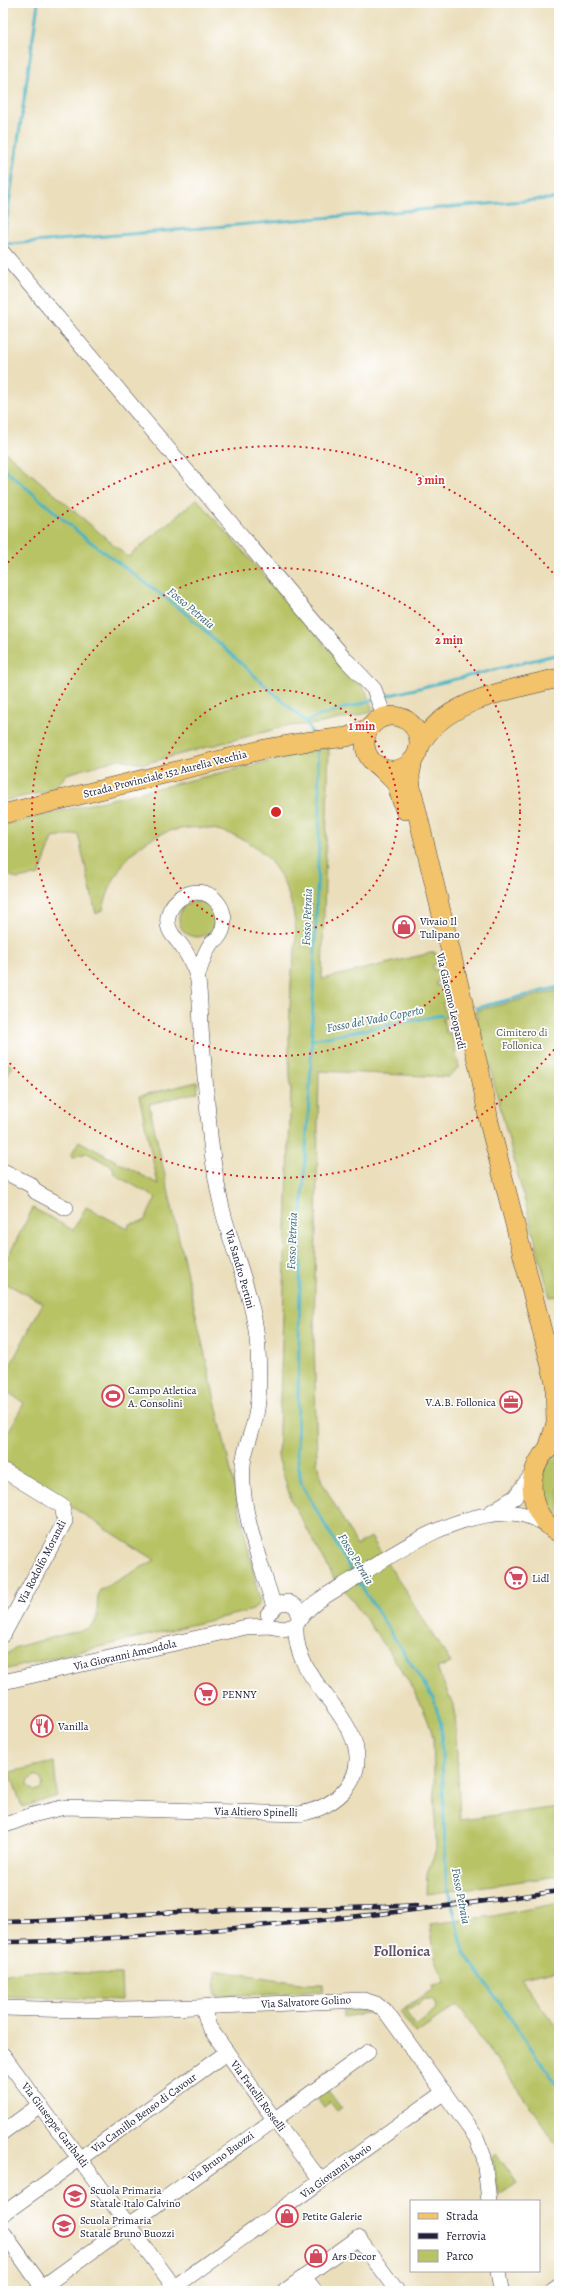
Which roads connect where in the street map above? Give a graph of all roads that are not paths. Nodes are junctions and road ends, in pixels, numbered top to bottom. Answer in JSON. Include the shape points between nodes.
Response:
{"nodes":[{"id":1,"x":5,"y":256,"type":"edge"},
{"id":2,"x":559,"y":678,"type":"edge"},
{"id":3,"x":455,"y":711,"type":"junction"},
{"id":4,"x":389,"y":714,"type":"junction"},
{"id":5,"x":369,"y":728,"type":"junction"},
{"id":6,"x":328,"y":740,"type":"junction"},
{"id":7,"x":416,"y":754,"type":"junction"},
{"id":8,"x":374,"y":762,"type":"junction"},
{"id":9,"x":3,"y":814,"type":"edge"},
{"id":10,"x":197,"y":977,"type":"junction"},
{"id":11,"x":488,"y":1122,"type":"junction"},
{"id":12,"x":3,"y":1171,"type":"edge"},
{"id":13,"x":66,"y":1208,"type":"dead end"},
{"id":14,"x":557,"y":1385,"type":"edge"},
{"id":15,"x":553,"y":1445,"type":"edge"},
{"id":16,"x":3,"y":1470,"type":"edge"},
{"id":17,"x":533,"y":1473,"type":"junction"},
{"id":18,"x":484,"y":1516,"type":"junction"},
{"id":19,"x":553,"y":1529,"type":"edge"},
{"id":20,"x":287,"y":1612,"type":"junction"},
{"id":21,"x":246,"y":1627,"type":"junction"},
{"id":22,"x":3,"y":1635,"type":"edge"},
{"id":23,"x":3,"y":1682,"type":"edge"},
{"id":24,"x":3,"y":1826,"type":"edge"},
{"id":25,"x":204,"y":2007,"type":"junction"},
{"id":26,"x":3,"y":2008,"type":"edge"},
{"id":27,"x":368,"y":2052,"type":"dead end"},
{"id":28,"x":226,"y":2053,"type":"junction"},
{"id":29,"x":3,"y":2055,"type":"edge"},
{"id":30,"x":444,"y":2092,"type":"junction"},
{"id":31,"x":40,"y":2105,"type":"junction"},
{"id":32,"x":274,"y":2119,"type":"junction"},
{"id":33,"x":3,"y":2132,"type":"edge"},
{"id":34,"x":80,"y":2159,"type":"junction"},
{"id":35,"x":320,"y":2181,"type":"junction"},
{"id":36,"x":489,"y":2200,"type":"edge"},
{"id":37,"x":3,"y":2214,"type":"edge"},
{"id":38,"x":128,"y":2224,"type":"junction"},
{"id":39,"x":3,"y":2232,"type":"edge"},
{"id":40,"x":498,"y":2272,"type":"edge"},
{"id":41,"x":304,"y":2277,"type":"junction"},
{"id":42,"x":559,"y":2286,"type":"edge"},
{"id":43,"x":41,"y":2290,"type":"edge"},
{"id":44,"x":173,"y":2290,"type":"edge"},
{"id":45,"x":285,"y":2291,"type":"edge"},
{"id":46,"x":315,"y":2291,"type":"edge"},
{"id":47,"x":397,"y":2291,"type":"edge"},
{"id":48,"x":501,"y":2291,"type":"edge"},
{"id":49,"x":552,"y":2291,"type":"edge"}],
"edges":[{"from":1,"to":4,"type":"street","via":[[374,690]]},
{"from":2,"to":3,"type":"main road","via":[[501,693]]},
{"from":3,"to":4,"type":"main road","via":[[424,718]]},
{"from":3,"to":7,"type":"main road","via":[[431,728]]},
{"from":4,"to":5,"type":"main road","name":"Strada Provinciale 152 Aurelia Vecchia"},
{"from":4,"to":7,"type":"main road","via":[[406,719],[416,729]]},
{"from":5,"to":6,"type":"main road","name":"Strada Provinciale 152 Aurelia Vecchia","via":[[356,735]]},
{"from":5,"to":8,"type":"main road","via":[[364,745]]},
{"from":6,"to":8,"type":"main road","name":"Strada Provinciale 152 Aurelia Vecchia","via":[[348,745]]},
{"from":6,"to":9,"type":"main road","name":"Strada Provinciale 152 Aurelia Vecchia","via":[[292,744]]},
{"from":7,"to":8,"type":"main road","via":[[406,766],[396,770]]},
{"from":7,"to":11,"type":"main road","name":"Via Giacomo Leopardi","via":[[411,787],[481,1077]]},
{"from":8,"to":11,"type":"main road","name":"Via Giacomo Leopardi","via":[[392,777],[401,793],[470,1080]]},
{"from":10,"to":10,"type":"street","name":"Via Sandro Pertini","via":[[210,944],[222,931],[224,922],[220,906],[214,899],[198,892],[185,895],[174,903],[168,919],[173,936],[179,942]]},
{"from":10,"to":20,"type":"street","name":"Via Sandro Pertini","via":[[209,1124],[216,1176],[223,1211],[250,1297],[258,1350],[258,1401],[244,1457],[243,1480],[252,1533],[265,1583]]},
{"from":11,"to":14,"type":"main road","name":"Via Giacomo Leopardi"},
{"from":12,"to":13,"type":"street","via":[[31,1185],[36,1192]]},
{"from":14,"to":15,"type":"main road","name":"Via Giacomo Leopardi"},
{"from":15,"to":17,"type":"main road","name":"Via Giacomo Leopardi","via":[[538,1461]]},
{"from":16,"to":22,"type":"street","name":"Via Rodolfo Morandi","via":[[62,1506],[65,1521]]},
{"from":17,"to":18,"type":"street","name":"Via Giovanni Amendola","via":[[516,1497]]},
{"from":17,"to":19,"type":"main road","name":"Via Giacomo Leopardi","via":[[533,1498],[538,1512]]},
{"from":18,"to":19,"type":"street","name":"Via Giovanni Amendola","via":[[517,1513]]},
{"from":18,"to":20,"type":"street","name":"Via Giovanni Amendola","via":[[434,1532],[319,1600]]},
{"from":20,"to":21,"type":"street","name":"Via Giovanni Amendola"},
{"from":20,"to":21,"type":"street","name":"Via Giovanni Amendola","via":[[288,1629],[277,1626]]},
{"from":20,"to":24,"type":"street","name":"Via Altiero Spinelli","via":[[296,1646],[306,1669],[351,1734],[356,1753],[356,1769],[349,1786],[337,1800],[299,1814],[65,1807],[32,1814]]},
{"from":21,"to":23,"type":"street","name":"Via Giovanni Amendola"},
{"from":25,"to":26,"type":"street","name":"Via Salvatore Golino","via":[[77,2010]]},
{"from":25,"to":28,"type":"street","name":"Via Fratelli Rosselli","via":[[207,2023]]},
{"from":25,"to":30,"type":"street","name":"Via Salvatore Golino","via":[[370,2001],[386,2012]]},
{"from":27,"to":32,"type":"street","name":"Via Bruno Buozzi"},
{"from":28,"to":32,"type":"street","name":"Via Fratelli Rosselli"},
{"from":28,"to":34,"type":"street","name":"Via Camillo Benso di Cavour"},
{"from":29,"to":31,"type":"street","name":"Via Giuseppe Garibaldi"},
{"from":30,"to":35,"type":"street","name":"Via Giovanni Bovio"},
{"from":30,"to":36,"type":"street","name":"Via Salvatore Golino","via":[[480,2145],[484,2157]]},
{"from":31,"to":33,"type":"street"},
{"from":31,"to":34,"type":"street","name":"Via Giuseppe Garibaldi"},
{"from":32,"to":35,"type":"street","name":"Via Fratelli Rosselli"},
{"from":32,"to":38,"type":"street","name":"Via Bruno Buozzi"},
{"from":34,"to":37,"type":"street","name":"Via Camillo Benso di Cavour"},
{"from":34,"to":38,"type":"street","name":"Via Giuseppe Garibaldi"},
{"from":35,"to":44,"type":"street","name":"Via Giovanni Bovio"},
{"from":38,"to":43,"type":"street","name":"Via Bruno Buozzi"},
{"from":38,"to":44,"type":"street","name":"Via Giuseppe Garibaldi"},
{"from":39,"to":43,"type":"street"},
{"from":40,"to":48,"type":"street"},
{"from":41,"to":45,"type":"street"},
{"from":41,"to":46,"type":"street"},
{"from":41,"to":47,"type":"street","via":[[358,2238]]},
{"from":42,"to":49,"type":"street"}]}
